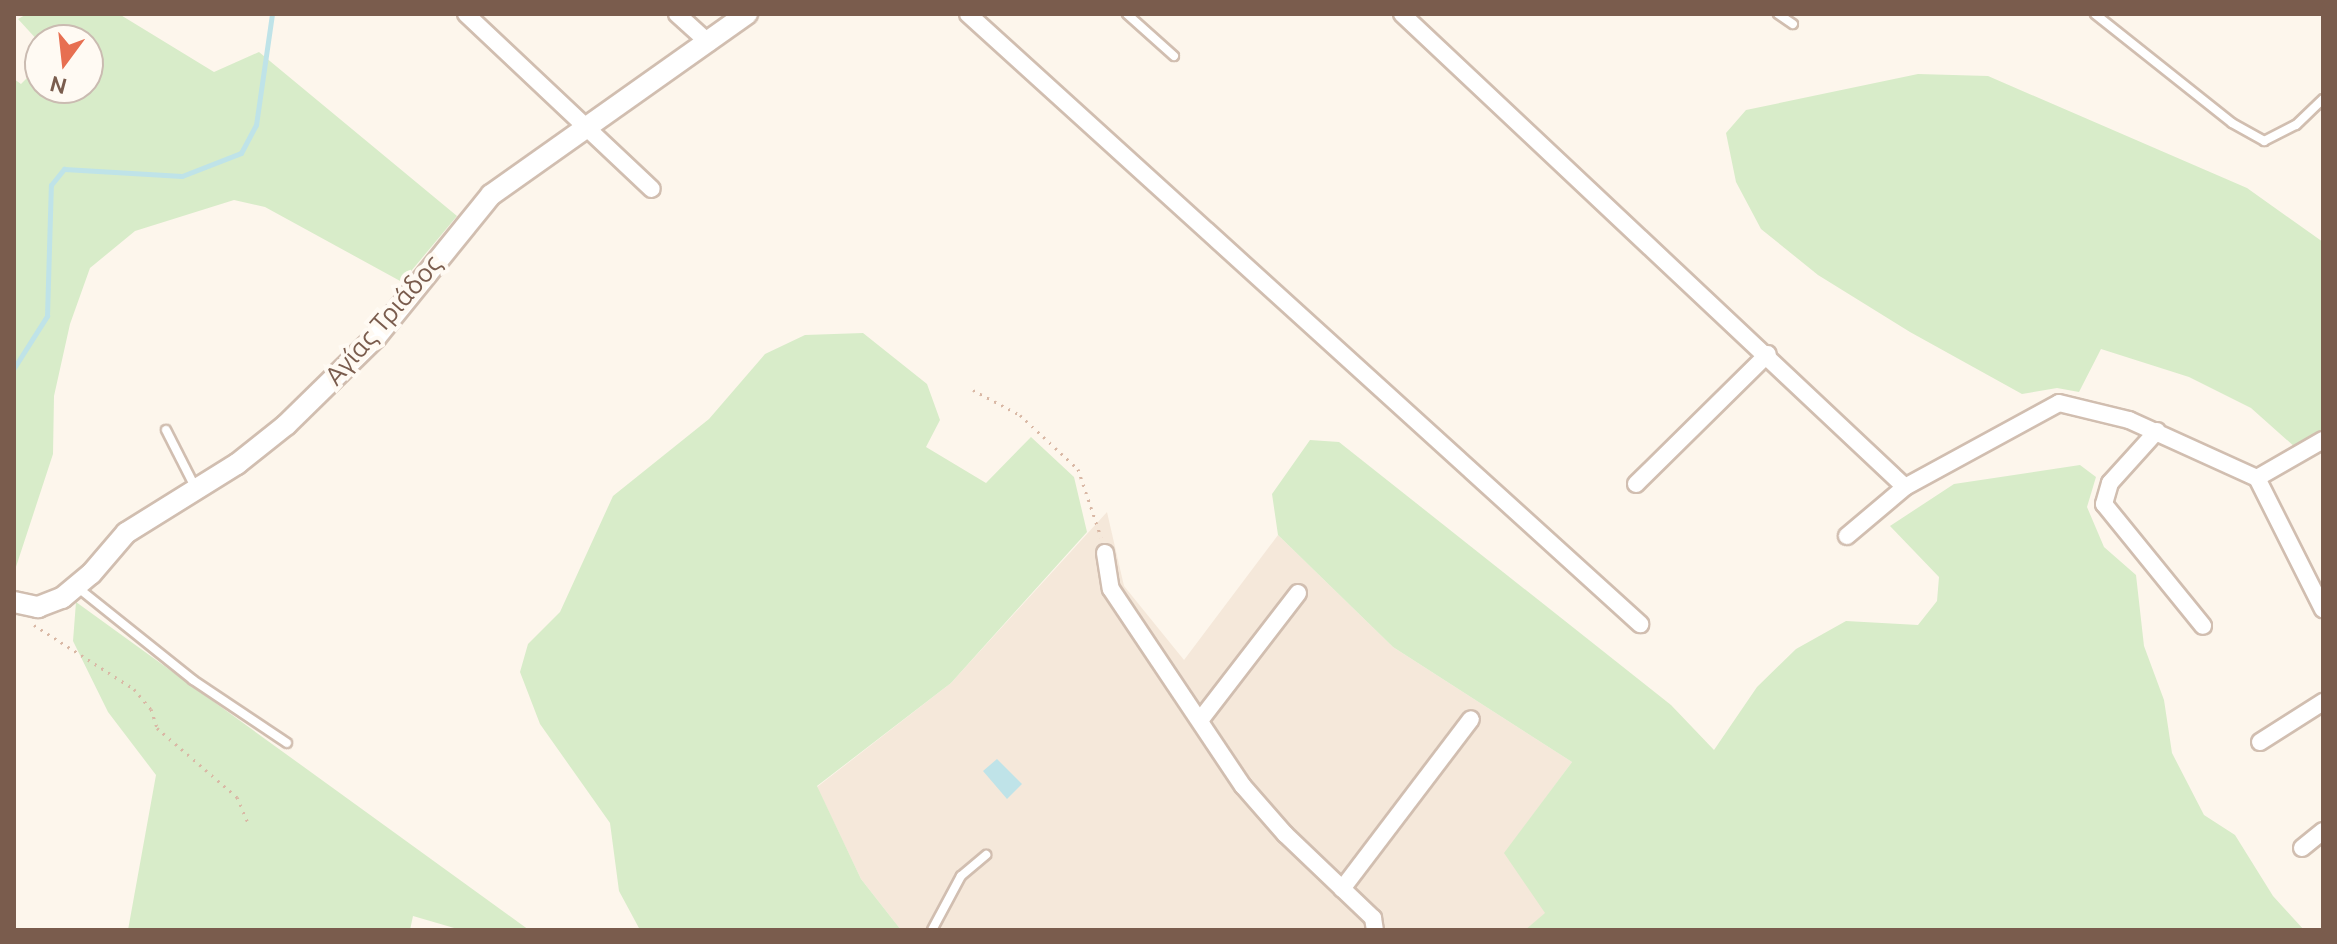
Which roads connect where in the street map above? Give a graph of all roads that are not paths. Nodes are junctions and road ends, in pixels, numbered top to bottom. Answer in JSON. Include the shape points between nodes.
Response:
{"nodes":[{"id":1,"x":466,"y":14,"type":"edge"},
{"id":2,"x":677,"y":14,"type":"edge"},
{"id":3,"x":747,"y":14,"type":"edge"},
{"id":4,"x":968,"y":14,"type":"edge"},
{"id":5,"x":1127,"y":14,"type":"edge"},
{"id":6,"x":1402,"y":14,"type":"edge"},
{"id":7,"x":1778,"y":14,"type":"edge"},
{"id":8,"x":2095,"y":14,"type":"edge"},
{"id":9,"x":1793,"y":24,"type":"dead end"},
{"id":10,"x":709,"y":43,"type":"junction"},
{"id":11,"x":1174,"y":56,"type":"dead end"},
{"id":12,"x":2323,"y":99,"type":"edge"},
{"id":13,"x":585,"y":125,"type":"junction"},
{"id":14,"x":652,"y":189,"type":"dead end"},
{"id":15,"x":1768,"y":354,"type":"junction"},
{"id":16,"x":166,"y":430,"type":"dead end"},
{"id":17,"x":2157,"y":431,"type":"junction"},
{"id":18,"x":2323,"y":440,"type":"edge"},
{"id":19,"x":2257,"y":478,"type":"junction"},
{"id":20,"x":1636,"y":484,"type":"dead end"},
{"id":21,"x":195,"y":487,"type":"junction"},
{"id":22,"x":1905,"y":487,"type":"junction"},
{"id":23,"x":1847,"y":536,"type":"dead end"},
{"id":24,"x":1105,"y":553,"type":"road end"},
{"id":25,"x":2318,"y":579,"type":"edge"},
{"id":26,"x":77,"y":586,"type":"junction"},
{"id":27,"x":1298,"y":593,"type":"dead end"},
{"id":28,"x":17,"y":606,"type":"edge"},
{"id":29,"x":2323,"y":609,"type":"edge"},
{"id":30,"x":1640,"y":624,"type":"dead end"},
{"id":31,"x":2203,"y":626,"type":"dead end"},
{"id":32,"x":2323,"y":702,"type":"edge"},
{"id":33,"x":1201,"y":719,"type":"junction"},
{"id":34,"x":1471,"y":719,"type":"dead end"},
{"id":35,"x":2260,"y":742,"type":"dead end"},
{"id":36,"x":287,"y":743,"type":"dead end"},
{"id":37,"x":2323,"y":831,"type":"edge"},
{"id":38,"x":2302,"y":848,"type":"dead end"},
{"id":39,"x":986,"y":855,"type":"dead end"},
{"id":40,"x":1342,"y":889,"type":"junction"},
{"id":41,"x":932,"y":930,"type":"edge"},
{"id":42,"x":1375,"y":930,"type":"edge"}],
"edges":[{"from":1,"to":13,"type":"street"},
{"from":2,"to":10,"type":"street"},
{"from":3,"to":10,"type":"street","name":"Αγίας Τριάδος"},
{"from":4,"to":30,"type":"street"},
{"from":5,"to":11,"type":"lane"},
{"from":6,"to":15,"type":"street"},
{"from":7,"to":9,"type":"lane"},
{"from":8,"to":12,"type":"lane","via":[[2232,123],[2264,141],[2296,125]]},
{"from":10,"to":13,"type":"street","name":"Αγίας Τριάδος"},
{"from":13,"to":14,"type":"street"},
{"from":13,"to":21,"type":"street","name":"Αγίας Τριάδος","via":[[491,195],[376,337],[286,425],[237,464]]},
{"from":15,"to":20,"type":"street"},
{"from":15,"to":22,"type":"street"},
{"from":16,"to":21,"type":"lane"},
{"from":17,"to":19,"type":"street"},
{"from":17,"to":22,"type":"street","via":[[2083,405],[2059,403]]},
{"from":17,"to":31,"type":"street","via":[[2110,483],[2104,504]]},
{"from":18,"to":19,"type":"street"},
{"from":19,"to":25,"type":"street"},
{"from":21,"to":26,"type":"street","name":"Αγίας Τριάδος","via":[[126,533]]},
{"from":22,"to":23,"type":"street"},
{"from":24,"to":33,"type":"street","via":[[1111,589]]},
{"from":25,"to":29,"type":"street"},
{"from":26,"to":28,"type":"street","name":"Αγίας Τριάδος","via":[[38,607]]},
{"from":26,"to":36,"type":"lane","via":[[193,680]]},
{"from":27,"to":33,"type":"street"},
{"from":32,"to":35,"type":"street"},
{"from":33,"to":40,"type":"street","via":[[1243,786]]},
{"from":34,"to":40,"type":"street"},
{"from":37,"to":38,"type":"street"},
{"from":39,"to":41,"type":"lane","via":[[961,876]]},
{"from":40,"to":42,"type":"street","via":[[1373,918]]}]}
